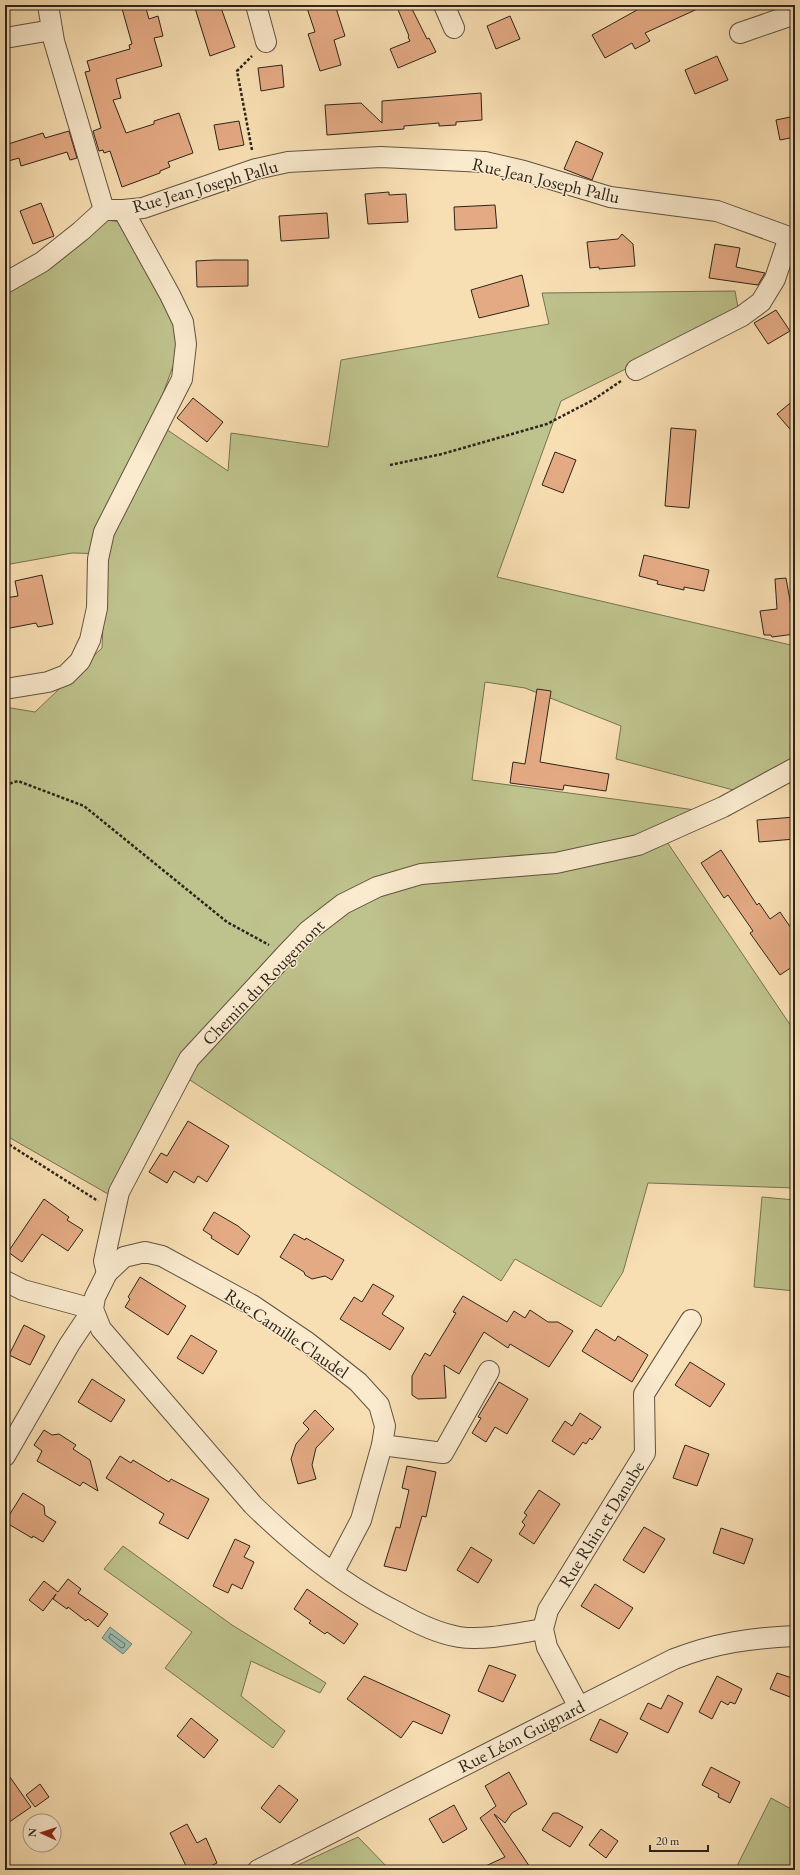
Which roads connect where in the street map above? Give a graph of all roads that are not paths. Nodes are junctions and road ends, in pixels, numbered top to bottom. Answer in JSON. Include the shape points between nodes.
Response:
{"nodes":[{"id":1,"x":48,"y":5,"type":"edge"},
{"id":2,"x":256,"y":5,"type":"edge"},
{"id":3,"x":444,"y":5,"type":"edge"},
{"id":4,"x":795,"y":14,"type":"edge"},
{"id":5,"x":454,"y":28,"type":"dead end"},
{"id":6,"x":52,"y":30,"type":"junction"},
{"id":7,"x":740,"y":33,"type":"dead end"},
{"id":8,"x":5,"y":38,"type":"edge"},
{"id":9,"x":266,"y":42,"type":"road end"},
{"id":10,"x":114,"y":210,"type":"junction"},
{"id":11,"x":792,"y":237,"type":"edge"},
{"id":12,"x":795,"y":257,"type":"edge"},
{"id":13,"x":5,"y":283,"type":"edge"},
{"id":14,"x":636,"y":370,"type":"road end"},
{"id":15,"x":5,"y":689,"type":"edge"},
{"id":16,"x":795,"y":768,"type":"edge"},
{"id":17,"x":107,"y":1273,"type":"junction"},
{"id":18,"x":5,"y":1281,"type":"edge"},
{"id":19,"x":94,"y":1310,"type":"junction"},
{"id":20,"x":691,"y":1320,"type":"dead end"},
{"id":21,"x":490,"y":1371,"type":"dead end"},
{"id":22,"x":382,"y":1446,"type":"junction"},
{"id":23,"x":5,"y":1456,"type":"edge"},
{"id":24,"x":333,"y":1573,"type":"junction"},
{"id":25,"x":543,"y":1629,"type":"junction"},
{"id":26,"x":795,"y":1636,"type":"edge"},
{"id":27,"x":579,"y":1707,"type":"junction"},
{"id":28,"x":258,"y":1870,"type":"edge"}],
"edges":[{"from":1,"to":6,"type":"street"},
{"from":2,"to":9,"type":"street"},
{"from":3,"to":5,"type":"street"},
{"from":4,"to":7,"type":"street"},
{"from":6,"to":8,"type":"street"},
{"from":6,"to":10,"type":"street","via":[[54,42]]},
{"from":10,"to":11,"type":"street","name":"Rue Jean Joseph Pallu","via":[[143,208],[256,169],[288,162],[381,157],[485,162],[610,197],[717,211]]},
{"from":10,"to":13,"type":"street","via":[[81,231],[42,262]]},
{"from":10,"to":15,"type":"street","via":[[170,295],[183,322],[186,344],[182,379],[104,532],[98,559],[97,608],[90,640],[80,661],[66,675],[48,682]]},
{"from":11,"to":12,"type":"street"},
{"from":11,"to":14,"type":"street","via":[[775,279],[761,302],[742,316]]},
{"from":16,"to":17,"type":"street","name":"Chemin du Rougemont","via":[[723,807],[638,845],[556,863],[421,874],[377,887],[343,904],[308,932],[286,954],[189,1059],[119,1192],[104,1261]]},
{"from":17,"to":19,"type":"street","name":"Rue Camille Claudel","via":[[95,1297]]},
{"from":17,"to":22,"type":"street","name":"Rue Camille Claudel","via":[[124,1257],[145,1252],[162,1256],[252,1305],[307,1342],[364,1388],[379,1406],[385,1426]]},
{"from":18,"to":19,"type":"street","via":[[23,1290]]},
{"from":19,"to":23,"type":"street","via":[[68,1345]]},
{"from":19,"to":24,"type":"street","via":[[101,1329],[254,1505],[279,1530]]},
{"from":20,"to":25,"type":"street","name":"Rue Rhin et Danube","via":[[644,1394],[645,1453],[548,1610]]},
{"from":21,"to":22,"type":"street","via":[[443,1454]]},
{"from":22,"to":24,"type":"street","name":"Rue Camille Claudel","via":[[361,1520]]},
{"from":24,"to":25,"type":"street","via":[[367,1597],[438,1632],[478,1638]]},
{"from":25,"to":27,"type":"street","name":"Rue Rhin et Danube","via":[[547,1647]]},
{"from":26,"to":27,"type":"street","name":"Rue Léon Guignard","via":[[746,1639],[697,1650]]},
{"from":27,"to":28,"type":"street","name":"Rue Léon Guignard"}]}
